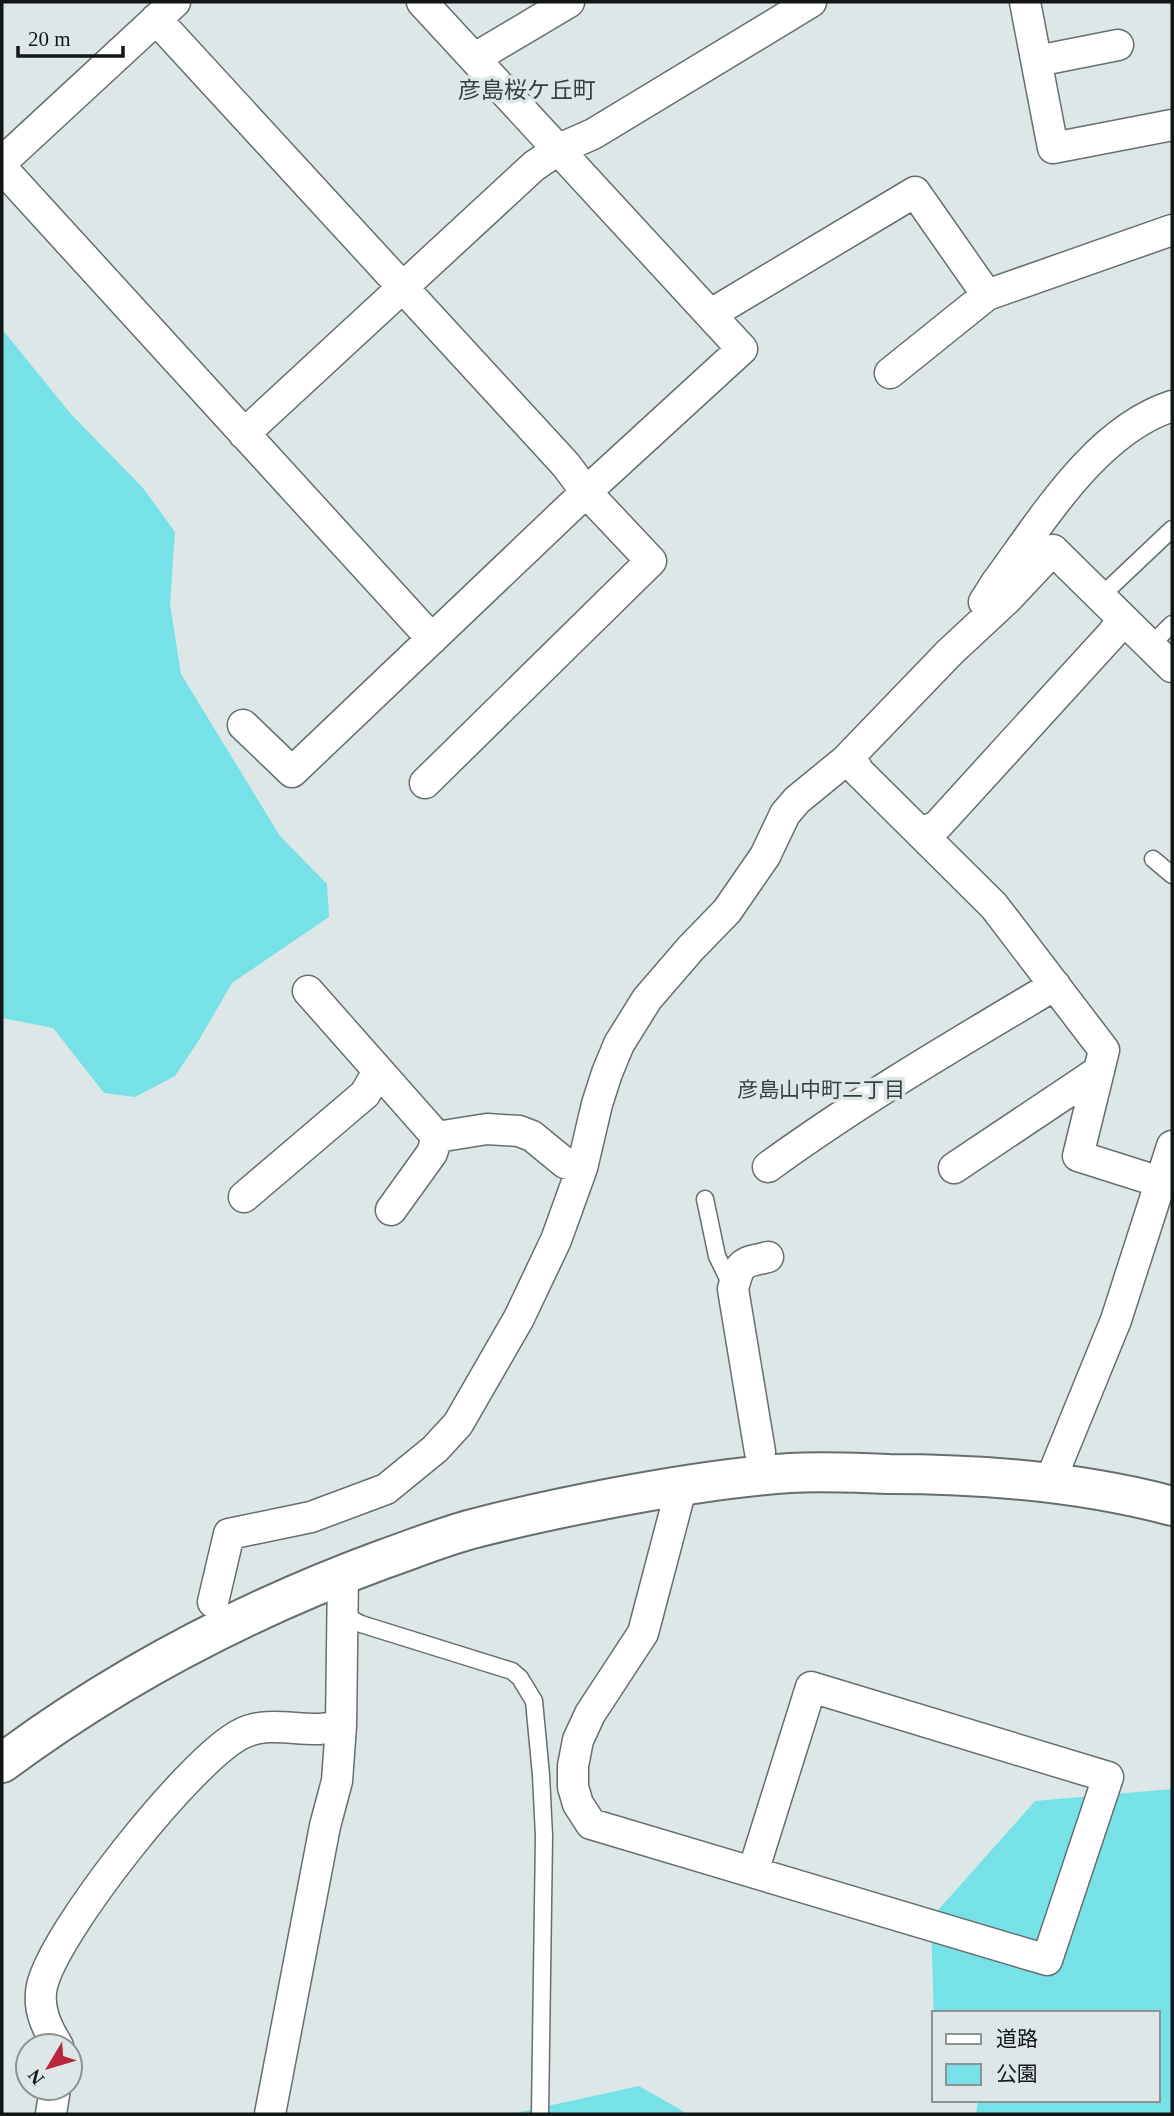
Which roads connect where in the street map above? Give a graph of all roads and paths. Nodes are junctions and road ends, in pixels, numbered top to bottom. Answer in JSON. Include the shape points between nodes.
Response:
{"nodes":[{"id":1,"x":422,"y":2,"type":"edge"},
{"id":2,"x":569,"y":2,"type":"edge"},
{"id":3,"x":811,"y":2,"type":"edge"},
{"id":4,"x":1025,"y":2,"type":"edge"},
{"id":5,"x":165,"y":10,"type":"edge"},
{"id":6,"x":1118,"y":45,"type":"dead end"},
{"id":7,"x":475,"y":58,"type":"junction"},
{"id":8,"x":1037,"y":61,"type":"junction"},
{"id":9,"x":1172,"y":125,"type":"edge"},
{"id":10,"x":559,"y":149,"type":"junction"},
{"id":11,"x":2,"y":162,"type":"edge"},
{"id":12,"x":2,"y":168,"type":"edge"},
{"id":13,"x":1172,"y":230,"type":"edge"},
{"id":14,"x":402,"y":287,"type":"junction"},
{"id":15,"x":987,"y":295,"type":"junction"},
{"id":16,"x":711,"y":314,"type":"junction"},
{"id":17,"x":890,"y":373,"type":"dead end"},
{"id":18,"x":1172,"y":406,"type":"edge"},
{"id":19,"x":244,"y":434,"type":"junction"},
{"id":20,"x":586,"y":492,"type":"junction"},
{"id":21,"x":1172,"y":529,"type":"edge"},
{"id":22,"x":1100,"y":597,"type":"junction"},
{"id":23,"x":1123,"y":620,"type":"junction"},
{"id":24,"x":1172,"y":624,"type":"edge"},
{"id":25,"x":975,"y":627,"type":"junction"},
{"id":26,"x":432,"y":639,"type":"junction"},
{"id":27,"x":1150,"y":646,"type":"junction"},
{"id":28,"x":1172,"y":667,"type":"edge"},
{"id":29,"x":243,"y":725,"type":"dead end"},
{"id":30,"x":851,"y":755,"type":"junction"},
{"id":31,"x":425,"y":783,"type":"dead end"},
{"id":32,"x":921,"y":833,"type":"junction"},
{"id":33,"x":1153,"y":859,"type":"dead end"},
{"id":34,"x":1172,"y":875,"type":"edge"},
{"id":35,"x":1055,"y":985,"type":"junction"},
{"id":36,"x":308,"y":991,"type":"dead end"},
{"id":37,"x":378,"y":1071,"type":"junction"},
{"id":38,"x":1099,"y":1071,"type":"junction"},
{"id":39,"x":437,"y":1137,"type":"junction"},
{"id":40,"x":1168,"y":1165,"type":"edge"},
{"id":41,"x":768,"y":1167,"type":"dead end"},
{"id":42,"x":582,"y":1168,"type":"junction"},
{"id":43,"x":954,"y":1168,"type":"dead end"},
{"id":44,"x":243,"y":1197,"type":"dead end"},
{"id":45,"x":705,"y":1199,"type":"dead end"},
{"id":46,"x":391,"y":1210,"type":"dead end"},
{"id":47,"x":768,"y":1257,"type":"dead end"},
{"id":48,"x":733,"y":1289,"type":"junction"},
{"id":49,"x":760,"y":1452,"type":"dead end"},
{"id":50,"x":1049,"y":1484,"type":"junction"},
{"id":51,"x":682,"y":1485,"type":"junction"},
{"id":52,"x":1172,"y":1506,"type":"edge"},
{"id":53,"x":344,"y":1574,"type":"junction"},
{"id":54,"x":214,"y":1602,"type":"dead end"},
{"id":55,"x":342,"y":1615,"type":"junction"},
{"id":56,"x":341,"y":1726,"type":"junction"},
{"id":57,"x":2,"y":1763,"type":"edge"},
{"id":58,"x":753,"y":1872,"type":"junction"},
{"id":59,"x":50,"y":2032,"type":"edge"},
{"id":60,"x":270,"y":2114,"type":"edge"},
{"id":61,"x":540,"y":2114,"type":"edge"}],
"edges":[{"from":1,"to":7,"type":"street"},
{"from":2,"to":7,"type":"street"},
{"from":3,"to":10,"type":"street","via":[[593,134]]},
{"from":4,"to":8,"type":"street"},
{"from":5,"to":11,"type":"street"},
{"from":5,"to":14,"type":"street"},
{"from":6,"to":8,"type":"street"},
{"from":7,"to":10,"type":"street"},
{"from":8,"to":9,"type":"street","via":[[1053,148]]},
{"from":10,"to":14,"type":"street","via":[[534,166]]},
{"from":10,"to":16,"type":"street"},
{"from":12,"to":19,"type":"street"},
{"from":13,"to":15,"type":"street"},
{"from":14,"to":19,"type":"street"},
{"from":14,"to":20,"type":"street"},
{"from":15,"to":16,"type":"street","via":[[915,192]]},
{"from":15,"to":17,"type":"street"},
{"from":16,"to":20,"type":"street","via":[[742,349]]},
{"from":18,"to":25,"type":"street","via":[[1136,422],[1087,464],[968,619]]},
{"from":19,"to":26,"type":"street"},
{"from":20,"to":26,"type":"street"},
{"from":20,"to":31,"type":"street","via":[[651,561]]},
{"from":21,"to":22,"type":"lane"},
{"from":22,"to":23,"type":"street"},
{"from":22,"to":25,"type":"street","via":[[1053,550]]},
{"from":23,"to":27,"type":"street"},
{"from":23,"to":32,"type":"street","via":[[937,826]]},
{"from":24,"to":27,"type":"lane"},
{"from":25,"to":30,"type":"street"},
{"from":26,"to":29,"type":"street","via":[[292,772]]},
{"from":27,"to":28,"type":"street"},
{"from":30,"to":32,"type":"street","via":[[858,771]]},
{"from":30,"to":42,"type":"street","via":[[785,814],[765,856],[727,911],[647,999],[607,1073]]},
{"from":32,"to":35,"type":"street","via":[[994,906]]},
{"from":33,"to":34,"type":"lane"},
{"from":35,"to":38,"type":"street","via":[[1104,1050]]},
{"from":35,"to":41,"type":"street","via":[[888,1085]]},
{"from":36,"to":37,"type":"street"},
{"from":37,"to":39,"type":"street"},
{"from":37,"to":44,"type":"street","via":[[365,1094]]},
{"from":38,"to":40,"type":"street","via":[[1078,1156]]},
{"from":38,"to":43,"type":"street"},
{"from":39,"to":42,"type":"street","via":[[487,1129],[519,1131],[565,1163]]},
{"from":39,"to":46,"type":"street","via":[[432,1153]]},
{"from":40,"to":50,"type":"street","via":[[1116,1320]]},
{"from":42,"to":54,"type":"street","via":[[537,1281],[458,1424],[435,1450],[386,1489],[311,1517],[229,1534]]},
{"from":45,"to":48,"type":"lane","via":[[717,1256]]},
{"from":47,"to":48,"type":"street","via":[[744,1262]]},
{"from":48,"to":49,"type":"street"},
{"from":50,"to":51,"type":"street","via":[[950,1474],[791,1473]]},
{"from":50,"to":52,"type":"street","via":[[1130,1494]]},
{"from":51,"to":53,"type":"street","via":[[470,1530]]},
{"from":51,"to":58,"type":"street","via":[[643,1633],[578,1740],[573,1787],[591,1824]]},
{"from":53,"to":55,"type":"street"},
{"from":53,"to":57,"type":"street","via":[[206,1636],[135,1675]]},
{"from":55,"to":56,"type":"street"},
{"from":55,"to":61,"type":"lane","via":[[361,1625],[512,1671],[534,1701],[544,1836]]},
{"from":56,"to":59,"type":"street","via":[[251,1729],[189,1778],[99,1886],[61,1944],[41,1988]]},
{"from":56,"to":60,"type":"street","via":[[337,1781]]},
{"from":58,"to":58,"type":"street","via":[[1047,1960],[1108,1777],[811,1687]]}]}
